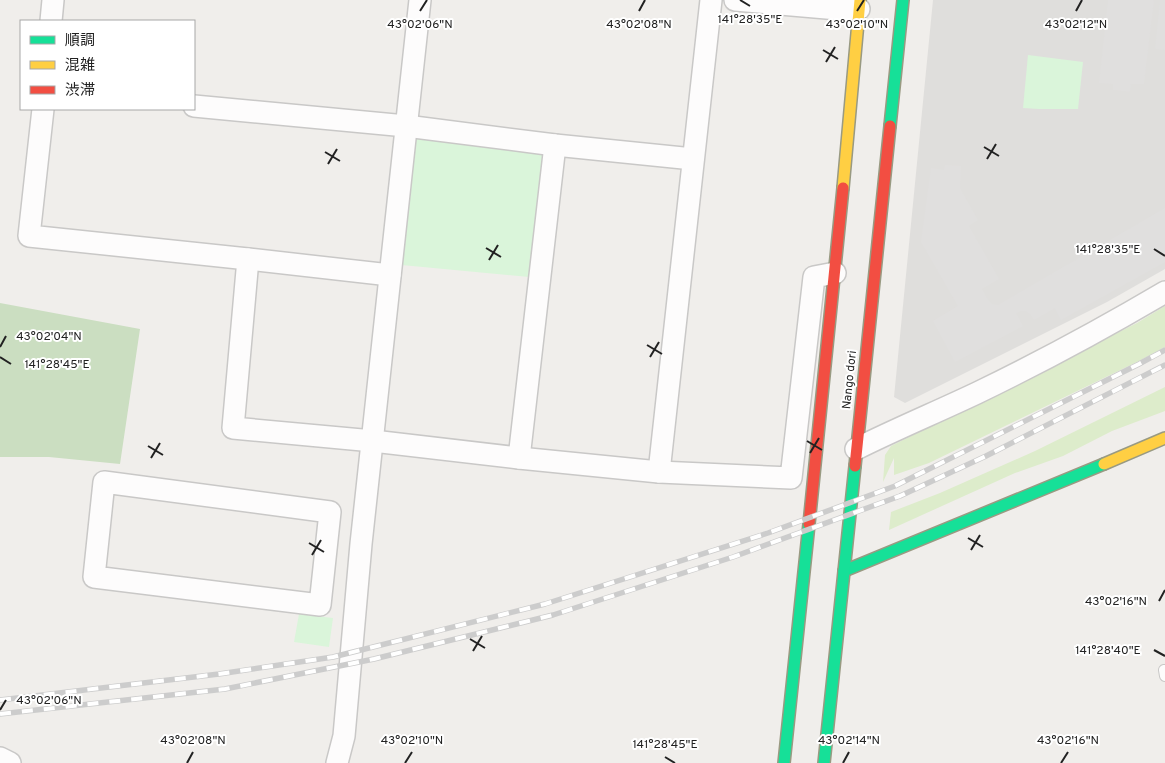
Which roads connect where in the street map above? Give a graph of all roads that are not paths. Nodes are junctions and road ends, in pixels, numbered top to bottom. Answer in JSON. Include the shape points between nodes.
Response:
{"nodes":[{"id":1,"x":53,"y":0,"type":"edge"},
{"id":2,"x":420,"y":0,"type":"edge"},
{"id":3,"x":711,"y":0,"type":"edge"},
{"id":4,"x":735,"y":0,"type":"edge"},
{"id":5,"x":903,"y":0,"type":"edge"},
{"id":6,"x":781,"y":2,"type":"edge"},
{"id":7,"x":859,"y":5,"type":"edge"},
{"id":8,"x":52,"y":20,"type":"edge"},
{"id":9,"x":195,"y":106,"type":"edge"},
{"id":10,"x":43,"y":110,"type":"edge"},
{"id":11,"x":406,"y":126,"type":"junction"},
{"id":12,"x":555,"y":146,"type":"junction"},
{"id":13,"x":693,"y":159,"type":"junction"},
{"id":14,"x":248,"y":259,"type":"junction"},
{"id":15,"x":835,"y":273,"type":"junction"},
{"id":16,"x":390,"y":275,"type":"junction"},
{"id":17,"x":1165,"y":292,"type":"edge"},
{"id":18,"x":1165,"y":438,"type":"edge"},
{"id":19,"x":373,"y":441,"type":"junction"},
{"id":20,"x":856,"y":449,"type":"junction"},
{"id":21,"x":519,"y":458,"type":"junction"},
{"id":22,"x":659,"y":472,"type":"junction"},
{"id":23,"x":361,"y":544,"type":"junction"},
{"id":24,"x":327,"y":545,"type":"junction"},
{"id":25,"x":844,"y":571,"type":"junction"},
{"id":26,"x":0,"y":756,"type":"edge"},
{"id":27,"x":10,"y":763,"type":"edge"},
{"id":28,"x":337,"y":763,"type":"edge"},
{"id":29,"x":784,"y":763,"type":"edge"},
{"id":30,"x":824,"y":763,"type":"edge"}],
"edges":[{"from":1,"to":8,"type":"street"},
{"from":2,"to":11,"type":"street"},
{"from":3,"to":13,"type":"street"},
{"from":4,"to":6,"type":"street"},
{"from":5,"to":20,"type":"street","name":"Nango dori"},
{"from":6,"to":7,"type":"street","via":[[838,9]]},
{"from":7,"to":15,"type":"street"},
{"from":9,"to":11,"type":"street"},
{"from":10,"to":14,"type":"street","via":[[29,236]]},
{"from":11,"to":12,"type":"street"},
{"from":11,"to":16,"type":"street"},
{"from":12,"to":13,"type":"street"},
{"from":12,"to":21,"type":"street"},
{"from":13,"to":22,"type":"street"},
{"from":14,"to":16,"type":"street"},
{"from":14,"to":19,"type":"street","via":[[233,428]]},
{"from":15,"to":22,"type":"street","via":[[814,277],[791,478]]},
{"from":15,"to":29,"type":"street"},
{"from":16,"to":19,"type":"street"},
{"from":17,"to":20,"type":"street","via":[[977,392]]},
{"from":18,"to":25,"type":"street"},
{"from":19,"to":21,"type":"street"},
{"from":19,"to":23,"type":"street"},
{"from":20,"to":25,"type":"street","name":"Nango dori"},
{"from":21,"to":22,"type":"street"},
{"from":23,"to":24,"type":"street"},
{"from":23,"to":28,"type":"street","via":[[344,736]]},
{"from":24,"to":24,"type":"street","via":[[330,512],[104,482],[94,577],[320,605]]},
{"from":25,"to":30,"type":"street","name":"Nango dori"},
{"from":26,"to":27,"type":"street"}]}
